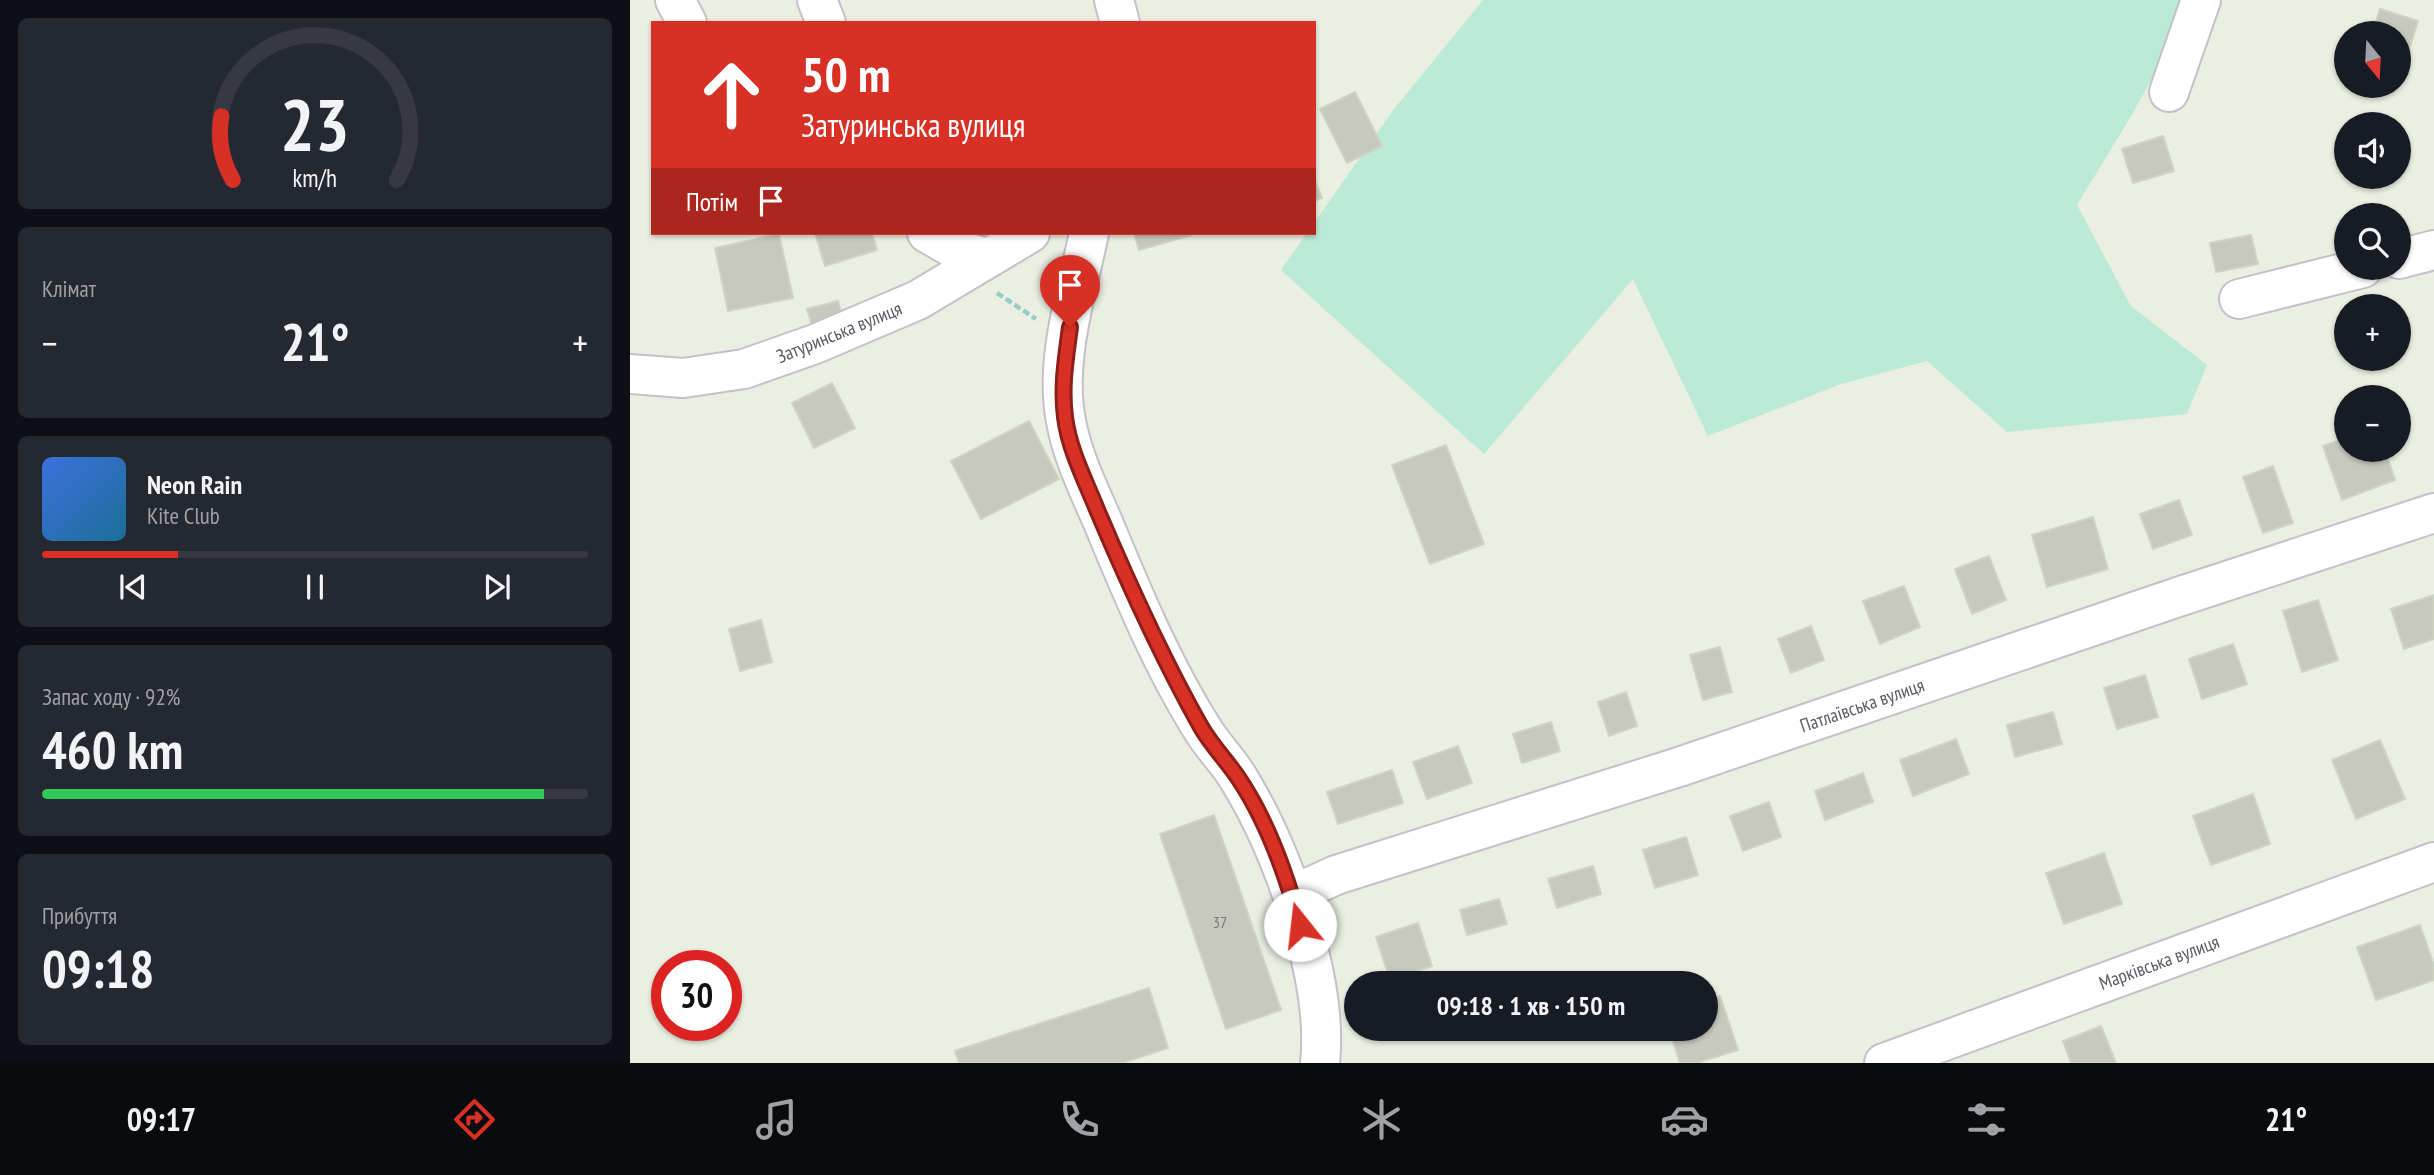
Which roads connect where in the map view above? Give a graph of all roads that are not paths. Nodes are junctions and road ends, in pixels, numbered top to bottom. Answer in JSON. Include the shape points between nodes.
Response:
{"nodes":[{"id":1,"x":675,"y":0,"type":"edge"},
{"id":2,"x":817,"y":0,"type":"edge"},
{"id":3,"x":1114,"y":0,"type":"edge"},
{"id":4,"x":2201,"y":0,"type":"edge"},
{"id":5,"x":686,"y":21,"type":"edge"},
{"id":6,"x":825,"y":21,"type":"edge"},
{"id":7,"x":1120,"y":21,"type":"edge"},
{"id":8,"x":2169,"y":92,"type":"dead end"},
{"id":9,"x":930,"y":235,"type":"edge"},
{"id":10,"x":1028,"y":235,"type":"edge"},
{"id":11,"x":1090,"y":235,"type":"edge"},
{"id":12,"x":2434,"y":250,"type":"edge"},
{"id":13,"x":2411,"y":256,"type":"edge"},
{"id":14,"x":990,"y":275,"type":"junction"},
{"id":15,"x":2334,"y":275,"type":"edge"},
{"id":16,"x":2239,"y":299,"type":"dead end"},
{"id":17,"x":630,"y":374,"type":"edge"},
{"id":18,"x":2434,"y":513,"type":"edge"},
{"id":19,"x":2434,"y":862,"type":"edge"},
{"id":20,"x":1294,"y":903,"type":"junction"},
{"id":21,"x":1320,"y":1063,"type":"edge"},
{"id":22,"x":1884,"y":1063,"type":"edge"}],
"edges":[{"from":1,"to":5,"type":"street"},
{"from":2,"to":6,"type":"street"},
{"from":3,"to":7,"type":"street"},
{"from":4,"to":8,"type":"street"},
{"from":9,"to":14,"type":"street"},
{"from":10,"to":14,"type":"street","name":"Затуринська вулиця"},
{"from":11,"to":20,"type":"street","via":[[1063,385],[1073,452],[1123,571],[1203,730],[1240,780]]},
{"from":12,"to":13,"type":"street"},
{"from":14,"to":17,"type":"street","name":"Затуринська вулиця","via":[[744,369],[683,378]]},
{"from":15,"to":16,"type":"street"},
{"from":18,"to":20,"type":"street","name":"Патлаївська вулиця","via":[[1679,767],[1336,875],[1311,887]]},
{"from":19,"to":22,"type":"street","name":"Марківська вулиця"},
{"from":20,"to":21,"type":"street","via":[[1321,1013]]}]}
